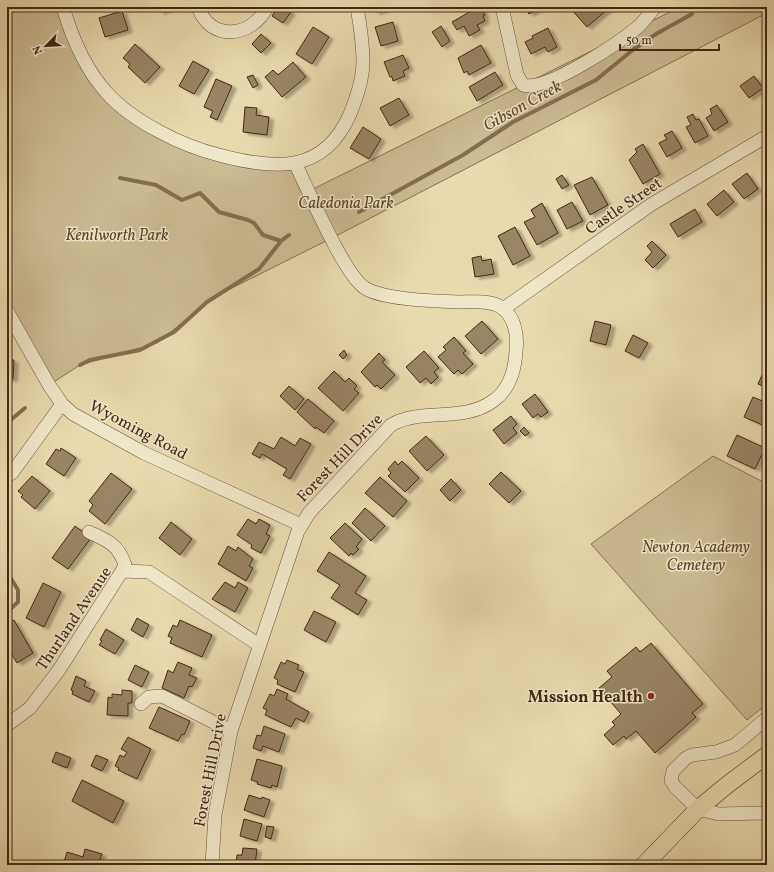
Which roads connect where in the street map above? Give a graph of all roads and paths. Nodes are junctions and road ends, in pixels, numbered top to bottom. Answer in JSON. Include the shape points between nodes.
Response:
{"nodes":[{"id":1,"x":63,"y":7,"type":"edge"},
{"id":2,"x":198,"y":7,"type":"edge"},
{"id":3,"x":267,"y":7,"type":"edge"},
{"id":4,"x":357,"y":7,"type":"edge"},
{"id":5,"x":502,"y":7,"type":"edge"},
{"id":6,"x":655,"y":7,"type":"edge"},
{"id":7,"x":767,"y":136,"type":"edge"},
{"id":8,"x":295,"y":163,"type":"junction"},
{"id":9,"x":503,"y":309,"type":"junction"},
{"id":10,"x":7,"y":311,"type":"edge"},
{"id":11,"x":62,"y":404,"type":"junction"},
{"id":12,"x":7,"y":476,"type":"edge"},
{"id":13,"x":301,"y":525,"type":"junction"},
{"id":14,"x":89,"y":532,"type":"dead end"},
{"id":15,"x":122,"y":571,"type":"junction"},
{"id":16,"x":259,"y":645,"type":"junction"},
{"id":17,"x":142,"y":704,"type":"dead end"},
{"id":18,"x":767,"y":718,"type":"edge"},
{"id":19,"x":7,"y":724,"type":"edge"},
{"id":20,"x":231,"y":731,"type":"junction"},
{"id":21,"x":767,"y":755,"type":"edge"},
{"id":22,"x":698,"y":809,"type":"junction"},
{"id":23,"x":767,"y":813,"type":"edge"},
{"id":24,"x":212,"y":865,"type":"edge"},
{"id":25,"x":644,"y":865,"type":"edge"}],
"edges":[{"from":1,"to":8,"type":"street","via":[[73,37],[94,76],[112,99],[139,118],[172,138],[208,152],[250,162]]},
{"from":2,"to":3,"type":"street","via":[[200,14],[208,23],[218,30],[230,32],[243,31],[254,25]]},
{"from":4,"to":8,"type":"street","via":[[363,62],[352,108],[342,130],[330,145],[311,159]]},
{"from":5,"to":6,"type":"street","via":[[517,75],[523,85],[531,86],[554,79],[596,56],[639,26]]},
{"from":7,"to":9,"type":"street","name":"Castle Street","via":[[652,204]]},
{"from":8,"to":9,"type":"street","via":[[344,261],[365,288],[383,295],[480,302]]},
{"from":9,"to":13,"type":"street","name":"Forest Hill Drive","via":[[515,327],[517,348],[511,377],[499,397],[477,410],[411,417],[391,425],[309,513]]},
{"from":10,"to":11,"type":"street","name":"Wyoming Road","via":[[38,368]]},
{"from":11,"to":12,"type":"street","via":[[12,473]]},
{"from":11,"to":13,"type":"street","name":"Wyoming Road","via":[[86,422],[144,453]]},
{"from":13,"to":16,"type":"street","name":"Forest Hill Drive"},
{"from":14,"to":15,"type":"street","via":[[113,544],[121,553],[125,565]]},
{"from":15,"to":16,"type":"street","name":"Thurland Avenue","via":[[149,572]]},
{"from":15,"to":19,"type":"street","name":"Thurland Avenue","via":[[59,670],[35,702]]},
{"from":16,"to":20,"type":"street","name":"Forest Hill Drive"},
{"from":17,"to":20,"type":"street","via":[[149,697],[162,696]]},
{"from":18,"to":22,"type":"street","via":[[735,745],[716,752],[692,755],[673,771],[671,780],[675,787]]},
{"from":20,"to":24,"type":"street","name":"Forest Hill Drive","via":[[215,815]]},
{"from":21,"to":22,"type":"main road"},
{"from":22,"to":23,"type":"street","via":[[719,814]]},
{"from":22,"to":25,"type":"main road"}]}
